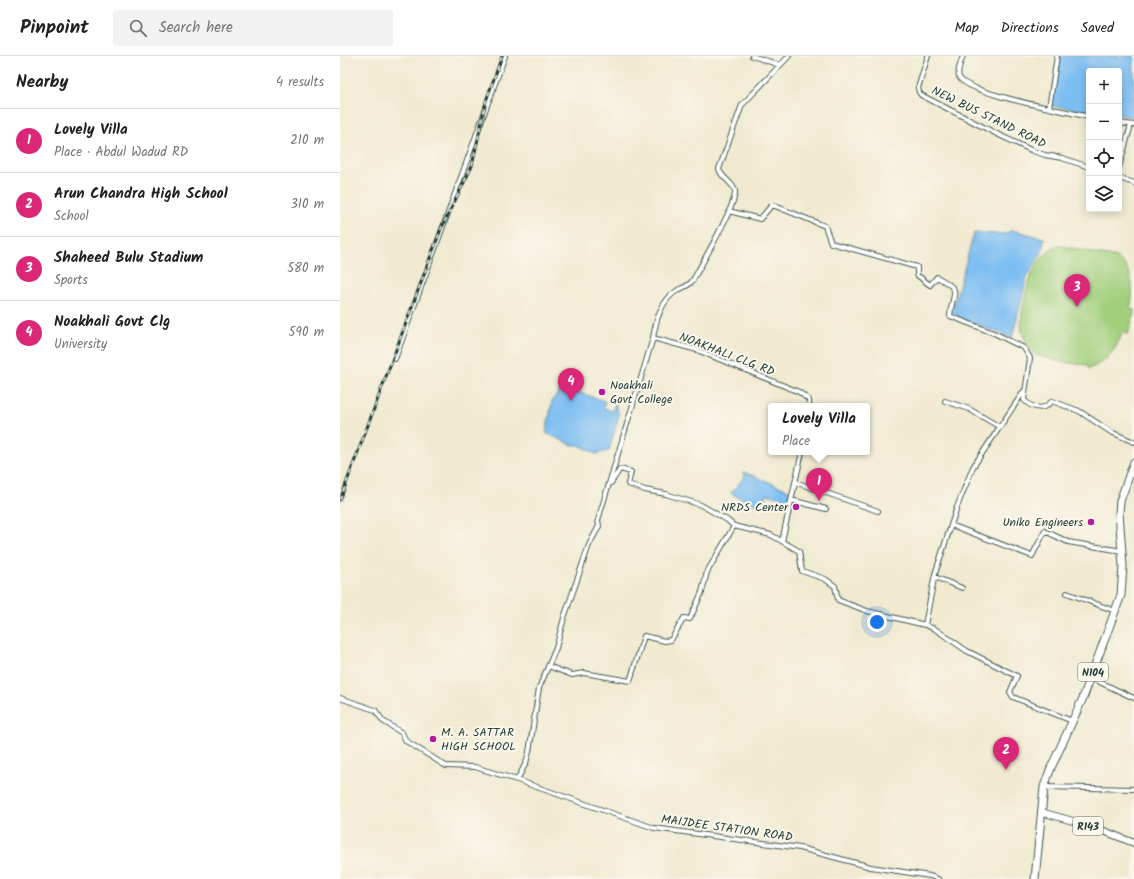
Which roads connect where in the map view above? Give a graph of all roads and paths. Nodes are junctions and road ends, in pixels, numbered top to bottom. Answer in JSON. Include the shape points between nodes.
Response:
{"nodes":[{"id":1,"x":505,"y":56,"type":"edge"},
{"id":2,"x":752,"y":56,"type":"edge"},
{"id":3,"x":789,"y":56,"type":"edge"},
{"id":4,"x":928,"y":56,"type":"edge"},
{"id":5,"x":963,"y":56,"type":"edge"},
{"id":6,"x":1057,"y":56,"type":"edge"},
{"id":7,"x":780,"y":65,"type":"junction"},
{"id":8,"x":1048,"y":108,"type":"junction"},
{"id":9,"x":1086,"y":116,"type":"edge"},
{"id":10,"x":1122,"y":123,"type":"edge"},
{"id":11,"x":1132,"y":125,"type":"edge"},
{"id":12,"x":1122,"y":157,"type":"edge"},
{"id":13,"x":1086,"y":167,"type":"edge"},
{"id":14,"x":1122,"y":179,"type":"edge"},
{"id":15,"x":1134,"y":183,"type":"edge"},
{"id":16,"x":729,"y":211,"type":"junction"},
{"id":17,"x":653,"y":338,"type":"junction"},
{"id":18,"x":395,"y":360,"type":"dead end"},
{"id":19,"x":1026,"y":389,"type":"junction"},
{"id":20,"x":946,"y":401,"type":"dead end"},
{"id":21,"x":809,"y":403,"type":"edge"},
{"id":22,"x":1000,"y":427,"type":"junction"},
{"id":23,"x":1134,"y":442,"type":"edge"},
{"id":24,"x":801,"y":455,"type":"edge"},
{"id":25,"x":1134,"y":462,"type":"edge"},
{"id":26,"x":795,"y":482,"type":"junction"},
{"id":27,"x":608,"y":486,"type":"junction"},
{"id":28,"x":791,"y":500,"type":"junction"},
{"id":29,"x":826,"y":509,"type":"dead end"},
{"id":30,"x":878,"y":511,"type":"dead end"},
{"id":31,"x":951,"y":525,"type":"junction"},
{"id":32,"x":734,"y":526,"type":"junction"},
{"id":33,"x":782,"y":541,"type":"junction"},
{"id":34,"x":1122,"y":551,"type":"junction"},
{"id":35,"x":935,"y":577,"type":"junction"},
{"id":36,"x":962,"y":588,"type":"dead end"},
{"id":37,"x":1067,"y":593,"type":"dead end"},
{"id":38,"x":1116,"y":611,"type":"junction"},
{"id":39,"x":925,"y":625,"type":"junction"},
{"id":40,"x":548,"y":666,"type":"junction"},
{"id":41,"x":1091,"y":678,"type":"junction"},
{"id":42,"x":340,"y":698,"type":"edge"},
{"id":43,"x":1134,"y":698,"type":"edge"},
{"id":44,"x":1072,"y":720,"type":"junction"},
{"id":45,"x":517,"y":780,"type":"junction"},
{"id":46,"x":1044,"y":787,"type":"junction"},
{"id":47,"x":1134,"y":788,"type":"edge"},
{"id":48,"x":1041,"y":812,"type":"junction"},
{"id":49,"x":1134,"y":843,"type":"edge"},
{"id":50,"x":918,"y":874,"type":"junction"},
{"id":51,"x":916,"y":879,"type":"edge"},
{"id":52,"x":938,"y":879,"type":"edge"},
{"id":53,"x":1035,"y":879,"type":"edge"}],
"edges":[{"from":1,"to":18,"type":"street"},
{"from":2,"to":7,"type":"street"},
{"from":3,"to":7,"type":"street"},
{"from":4,"to":13,"type":"street","name":"NEW BUS STAND ROAD","via":[[918,88],[921,95],[1033,151]]},
{"from":5,"to":8,"type":"street","via":[[958,74],[961,80],[999,96]]},
{"from":6,"to":8,"type":"street"},
{"from":7,"to":16,"type":"street","via":[[742,105],[719,169],[720,174],[734,188],[735,193]]},
{"from":8,"to":9,"type":"street"},
{"from":10,"to":11,"type":"street"},
{"from":11,"to":12,"type":"street"},
{"from":14,"to":15,"type":"street"},
{"from":16,"to":17,"type":"street","via":[[694,280],[664,303]]},
{"from":16,"to":19,"type":"street","via":[[760,219],[771,206],[775,206],[825,226],[831,243],[918,267],[918,275],[930,285],[937,277],[952,286],[955,292],[950,316],[1024,348],[1030,358]]},
{"from":17,"to":21,"type":"street","name":"NOAKHALI CLG RD","via":[[697,350],[798,392],[809,400]]},
{"from":17,"to":27,"type":"street"},
{"from":19,"to":22,"type":"street"},
{"from":19,"to":23,"type":"street","via":[[1024,400],[1028,404],[1042,409],[1052,401],[1079,411],[1115,434]]},
{"from":20,"to":22,"type":"street","via":[[969,409]]},
{"from":22,"to":31,"type":"street","via":[[973,467]]},
{"from":24,"to":26,"type":"street"},
{"from":25,"to":34,"type":"highway","number":"N104","via":[[1120,501]]},
{"from":26,"to":28,"type":"street"},
{"from":26,"to":30,"type":"street"},
{"from":27,"to":32,"type":"street","via":[[620,469],[630,472],[628,484],[701,505]]},
{"from":27,"to":40,"type":"street","via":[[598,520],[599,526],[588,545]]},
{"from":28,"to":29,"type":"street"},
{"from":28,"to":33,"type":"street"},
{"from":31,"to":34,"type":"street","via":[[1032,556],[1044,531],[1068,542]]},
{"from":31,"to":35,"type":"street"},
{"from":32,"to":33,"type":"street","via":[[771,535]]},
{"from":32,"to":40,"type":"street","via":[[707,572],[702,592],[690,619],[684,618],[671,640],[644,636],[630,681],[591,674],[572,675]]},
{"from":33,"to":39,"type":"street","via":[[799,551],[802,571],[825,579],[835,586],[838,600],[867,611]]},
{"from":34,"to":38,"type":"highway","number":"N104","via":[[1121,595]]},
{"from":35,"to":36,"type":"street"},
{"from":35,"to":39,"type":"street"},
{"from":37,"to":38,"type":"street"},
{"from":38,"to":41,"type":"highway","number":"N104"},
{"from":39,"to":44,"type":"street","via":[[967,651],[1017,676],[1010,692],[1013,697]]},
{"from":40,"to":45,"type":"street","via":[[537,696],[532,740],[526,763]]},
{"from":41,"to":43,"type":"street"},
{"from":41,"to":44,"type":"highway","number":"N104"},
{"from":42,"to":45,"type":"street","name":"MAIJDEE STATION ROAD","via":[[375,710],[383,721],[402,733],[406,741],[446,766],[475,767]]},
{"from":44,"to":46,"type":"highway","number":"N104"},
{"from":45,"to":50,"type":"street","name":"MAIJDEE STATION ROAD","via":[[654,828],[800,848],[871,867]]},
{"from":46,"to":47,"type":"street"},
{"from":46,"to":48,"type":"highway","number":"N104"},
{"from":48,"to":49,"type":"main road","number":"R143","via":[[1094,827]]},
{"from":48,"to":53,"type":"highway","number":"N104"},
{"from":50,"to":51,"type":"street"},
{"from":50,"to":52,"type":"street","name":"MAIJDEE STATION ROAD"}]}
